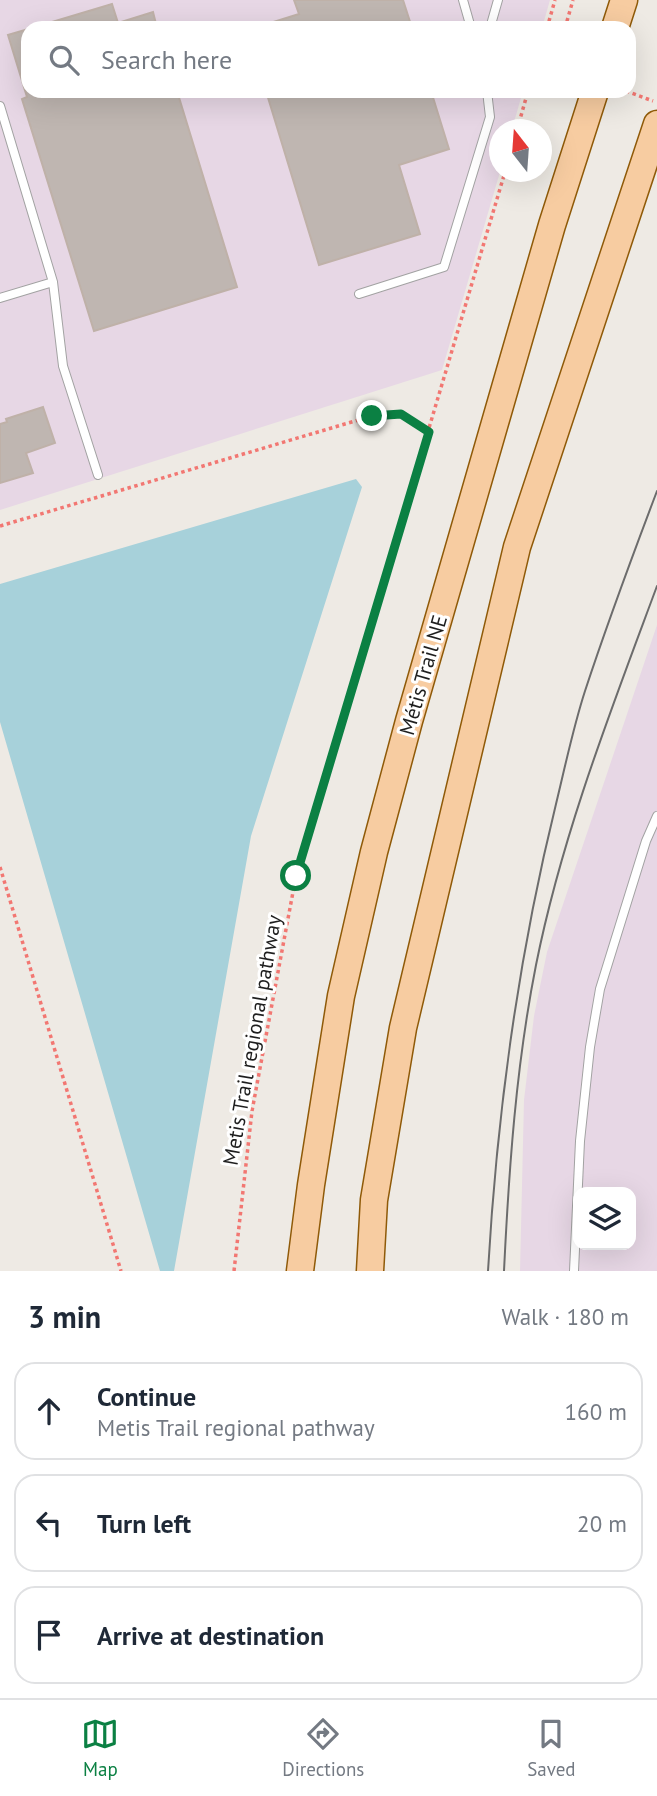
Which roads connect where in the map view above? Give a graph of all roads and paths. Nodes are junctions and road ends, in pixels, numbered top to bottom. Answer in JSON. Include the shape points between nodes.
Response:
{"nodes":[{"id":1,"x":463,"y":0,"type":"edge"},
{"id":2,"x":498,"y":0,"type":"edge"},
{"id":3,"x":555,"y":0,"type":"edge"},
{"id":4,"x":573,"y":0,"type":"edge"},
{"id":5,"x":624,"y":0,"type":"edge"},
{"id":6,"x":469,"y":21,"type":"edge"},
{"id":7,"x":492,"y":21,"type":"edge"},
{"id":8,"x":549,"y":21,"type":"edge"},
{"id":9,"x":567,"y":21,"type":"edge"},
{"id":10,"x":617,"y":21,"type":"edge"},
{"id":11,"x":636,"y":95,"type":"edge"},
{"id":12,"x":488,"y":98,"type":"edge"},
{"id":13,"x":526,"y":98,"type":"edge"},
{"id":14,"x":593,"y":98,"type":"edge"},
{"id":15,"x":657,"y":103,"type":"edge"},
{"id":16,"x":0,"y":106,"type":"edge"},
{"id":17,"x":520,"y":119,"type":"edge"},
{"id":18,"x":657,"y":124,"type":"edge"},
{"id":19,"x":502,"y":182,"type":"edge"},
{"id":20,"x":53,"y":282,"type":"junction"},
{"id":21,"x":359,"y":294,"type":"dead end"},
{"id":22,"x":0,"y":298,"type":"edge"},
{"id":23,"x":429,"y":432,"type":"junction"},
{"id":24,"x":97,"y":475,"type":"dead end"},
{"id":25,"x":0,"y":526,"type":"edge"},
{"id":26,"x":657,"y":816,"type":"edge"},
{"id":27,"x":0,"y":867,"type":"edge"},
{"id":28,"x":121,"y":1271,"type":"edge"},
{"id":29,"x":234,"y":1271,"type":"edge"},
{"id":30,"x":300,"y":1271,"type":"edge"},
{"id":31,"x":370,"y":1271,"type":"edge"},
{"id":32,"x":574,"y":1271,"type":"edge"}],
"edges":[{"from":1,"to":6,"type":"lane"},
{"from":2,"to":7,"type":"lane"},
{"from":3,"to":8,"type":"path"},
{"from":4,"to":9,"type":"path"},
{"from":5,"to":10,"type":"main road"},
{"from":11,"to":15,"type":"path"},
{"from":12,"to":21,"type":"lane","via":[[489,117],[444,267]]},
{"from":13,"to":17,"type":"path"},
{"from":14,"to":30,"type":"main road","name":"Métis Trail NE","via":[[552,225],[374,852],[341,996]]},
{"from":16,"to":20,"type":"lane"},
{"from":18,"to":31,"type":"main road","via":[[517,547],[403,1028],[374,1200]]},
{"from":19,"to":23,"type":"path","name":"Metis Trail regional pathway"},
{"from":20,"to":22,"type":"lane"},
{"from":20,"to":24,"type":"lane","via":[[63,366]]},
{"from":23,"to":25,"type":"path","via":[[401,414],[372,416]]},
{"from":23,"to":29,"type":"path","name":"Metis Trail regional pathway","via":[[296,876],[252,1111]]},
{"from":26,"to":32,"type":"lane","via":[[600,989],[580,1140]]},
{"from":27,"to":28,"type":"path"}]}
